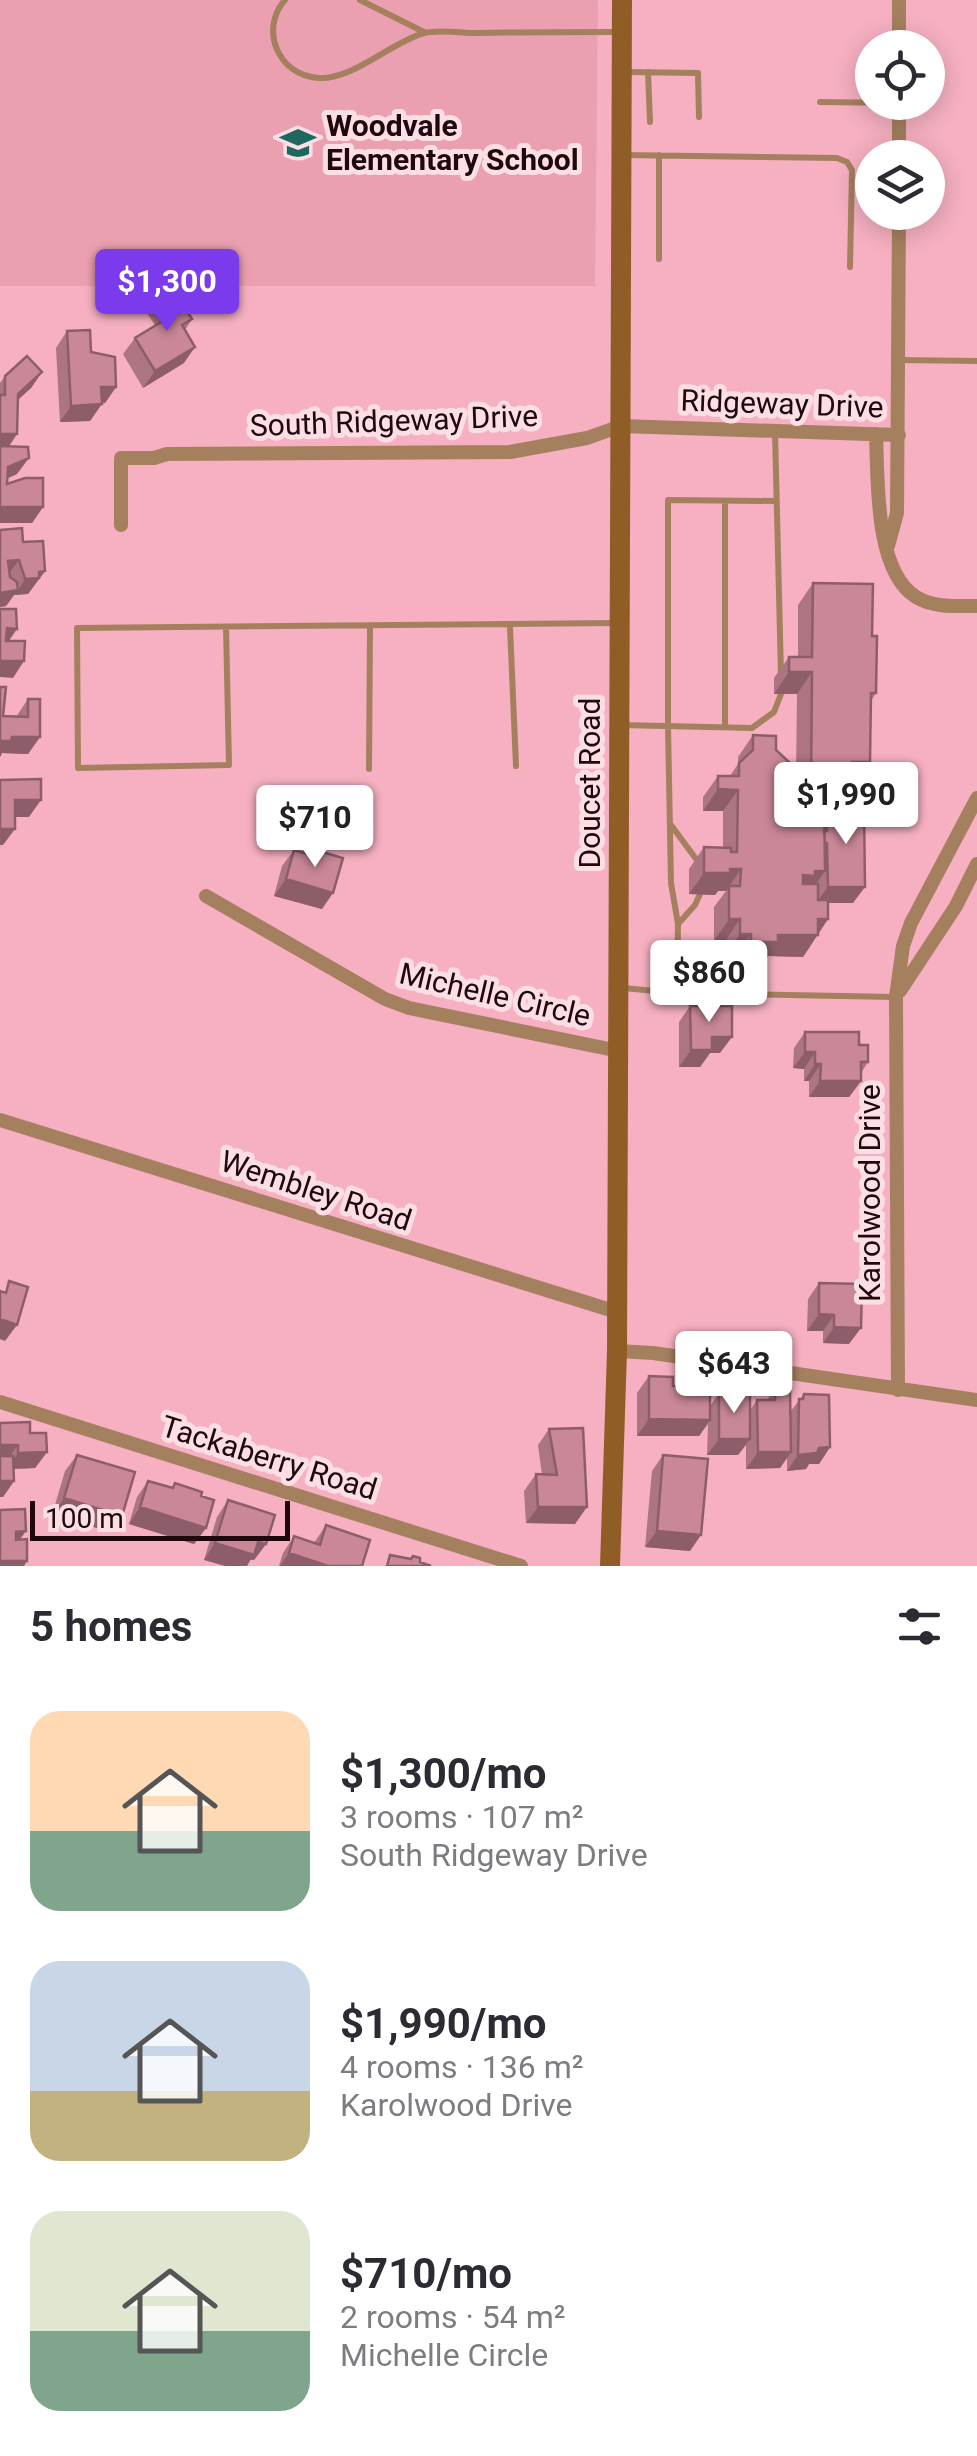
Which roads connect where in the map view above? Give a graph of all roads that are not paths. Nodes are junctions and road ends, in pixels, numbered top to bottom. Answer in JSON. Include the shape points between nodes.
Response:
{"nodes":[{"id":1,"x":284,"y":0,"type":"edge"},
{"id":2,"x":360,"y":0,"type":"edge"},
{"id":3,"x":622,"y":0,"type":"edge"},
{"id":4,"x":900,"y":0,"type":"edge"},
{"id":5,"x":900,"y":30,"type":"edge"},
{"id":6,"x":622,"y":32,"type":"junction"},
{"id":7,"x":426,"y":33,"type":"junction"},
{"id":8,"x":622,"y":72,"type":"junction"},
{"id":9,"x":648,"y":72,"type":"junction"},
{"id":10,"x":820,"y":102,"type":"dead end"},
{"id":11,"x":855,"y":102,"type":"edge"},
{"id":12,"x":699,"y":116,"type":"dead end"},
{"id":13,"x":650,"y":122,"type":"dead end"},
{"id":14,"x":622,"y":155,"type":"junction"},
{"id":15,"x":659,"y":155,"type":"junction"},
{"id":16,"x":899,"y":230,"type":"edge"},
{"id":17,"x":659,"y":259,"type":"dead end"},
{"id":18,"x":850,"y":267,"type":"dead end"},
{"id":19,"x":899,"y":360,"type":"junction"},
{"id":20,"x":977,"y":361,"type":"edge"},
{"id":21,"x":621,"y":426,"type":"junction"},
{"id":22,"x":775,"y":431,"type":"junction"},
{"id":23,"x":876,"y":434,"type":"junction"},
{"id":24,"x":899,"y":435,"type":"junction"},
{"id":25,"x":725,"y":501,"type":"junction"},
{"id":26,"x":776,"y":501,"type":"junction"},
{"id":27,"x":122,"y":525,"type":"dead end"},
{"id":28,"x":888,"y":546,"type":"junction"},
{"id":29,"x":977,"y":606,"type":"edge"},
{"id":30,"x":620,"y":623,"type":"junction"},
{"id":31,"x":370,"y":627,"type":"junction"},
{"id":32,"x":510,"y":627,"type":"junction"},
{"id":33,"x":226,"y":628,"type":"junction"},
{"id":34,"x":781,"y":678,"type":"dead end"},
{"id":35,"x":781,"y":694,"type":"dead end"},
{"id":36,"x":620,"y":726,"type":"junction"},
{"id":37,"x":668,"y":726,"type":"junction"},
{"id":38,"x":724,"y":727,"type":"junction"},
{"id":39,"x":516,"y":766,"type":"dead end"},
{"id":40,"x":369,"y":769,"type":"dead end"},
{"id":41,"x":977,"y":798,"type":"edge"},
{"id":42,"x":670,"y":824,"type":"junction"},
{"id":43,"x":977,"y":864,"type":"edge"},
{"id":44,"x":701,"y":869,"type":"edge"},
{"id":45,"x":700,"y":894,"type":"dead end"},
{"id":46,"x":206,"y":896,"type":"dead end"},
{"id":47,"x":678,"y":924,"type":"junction"},
{"id":48,"x":619,"y":988,"type":"junction"},
{"id":49,"x":677,"y":994,"type":"junction"},
{"id":50,"x":896,"y":997,"type":"junction"},
{"id":51,"x":619,"y":1051,"type":"junction"},
{"id":52,"x":0,"y":1120,"type":"edge"},
{"id":53,"x":617,"y":1312,"type":"junction"},
{"id":54,"x":617,"y":1351,"type":"junction"},
{"id":55,"x":898,"y":1390,"type":"junction"},
{"id":56,"x":977,"y":1400,"type":"edge"},
{"id":57,"x":0,"y":1402,"type":"edge"},
{"id":58,"x":520,"y":1566,"type":"edge"},
{"id":59,"x":610,"y":1566,"type":"edge"}],
"edges":[{"from":1,"to":7,"type":"lane","via":[[273,16],[275,48],[285,62],[318,78]]},
{"from":2,"to":7,"type":"lane"},
{"from":3,"to":6,"type":"street","name":"Doucet Road"},
{"from":4,"to":5,"type":"street"},
{"from":6,"to":7,"type":"lane"},
{"from":6,"to":8,"type":"street","name":"Doucet Road"},
{"from":8,"to":9,"type":"lane"},
{"from":8,"to":14,"type":"street","name":"Doucet Road"},
{"from":9,"to":12,"type":"lane","via":[[698,73]]},
{"from":9,"to":13,"type":"lane"},
{"from":10,"to":11,"type":"lane"},
{"from":14,"to":15,"type":"lane"},
{"from":14,"to":21,"type":"street","name":"Doucet Road"},
{"from":15,"to":17,"type":"lane"},
{"from":15,"to":18,"type":"lane","via":[[847,162]]},
{"from":16,"to":19,"type":"street","name":"Ridgeway Drive"},
{"from":19,"to":20,"type":"lane"},
{"from":19,"to":24,"type":"street","name":"Ridgeway Drive"},
{"from":21,"to":22,"type":"street","name":"Ridgeway Drive"},
{"from":21,"to":27,"type":"street","name":"South Ridgeway Drive","via":[[510,452],[121,458]]},
{"from":21,"to":30,"type":"street","name":"Doucet Road"},
{"from":22,"to":23,"type":"street","name":"Ridgeway Drive"},
{"from":22,"to":26,"type":"lane"},
{"from":23,"to":24,"type":"street","name":"Ridgeway Drive"},
{"from":23,"to":28,"type":"street","via":[[879,518]]},
{"from":24,"to":28,"type":"street","via":[[897,513]]},
{"from":25,"to":26,"type":"lane"},
{"from":25,"to":37,"type":"lane","via":[[668,500]]},
{"from":25,"to":38,"type":"lane"},
{"from":26,"to":34,"type":"lane"},
{"from":28,"to":29,"type":"street","via":[[894,574],[915,596],[945,606]]},
{"from":30,"to":32,"type":"lane"},
{"from":30,"to":36,"type":"street","name":"Doucet Road"},
{"from":31,"to":32,"type":"lane"},
{"from":31,"to":33,"type":"lane"},
{"from":31,"to":40,"type":"lane"},
{"from":32,"to":39,"type":"lane"},
{"from":33,"to":33,"type":"lane","via":[[77,628],[78,768],[229,765]]},
{"from":35,"to":38,"type":"lane","via":[[760,725]]},
{"from":36,"to":37,"type":"lane"},
{"from":36,"to":48,"type":"street","name":"Doucet Road"},
{"from":37,"to":38,"type":"lane"},
{"from":37,"to":42,"type":"lane"},
{"from":41,"to":50,"type":"street","name":"Karolwood Drive","via":[[911,922]]},
{"from":42,"to":44,"type":"lane"},
{"from":42,"to":47,"type":"lane"},
{"from":43,"to":50,"type":"street"},
{"from":45,"to":47,"type":"lane"},
{"from":46,"to":51,"type":"street","name":"Michelle Circle","via":[[385,999]]},
{"from":47,"to":49,"type":"lane"},
{"from":48,"to":49,"type":"lane"},
{"from":48,"to":51,"type":"street","name":"Doucet Road"},
{"from":49,"to":50,"type":"lane"},
{"from":50,"to":55,"type":"street","name":"Karolwood Drive"},
{"from":51,"to":53,"type":"street","name":"Doucet Road"},
{"from":52,"to":53,"type":"street","name":"Wembley Road"},
{"from":53,"to":54,"type":"street","name":"Doucet Road"},
{"from":54,"to":55,"type":"street"},
{"from":54,"to":59,"type":"street","name":"Doucet Road"},
{"from":55,"to":56,"type":"street"},
{"from":57,"to":58,"type":"street","name":"Tackaberry Road"}]}
